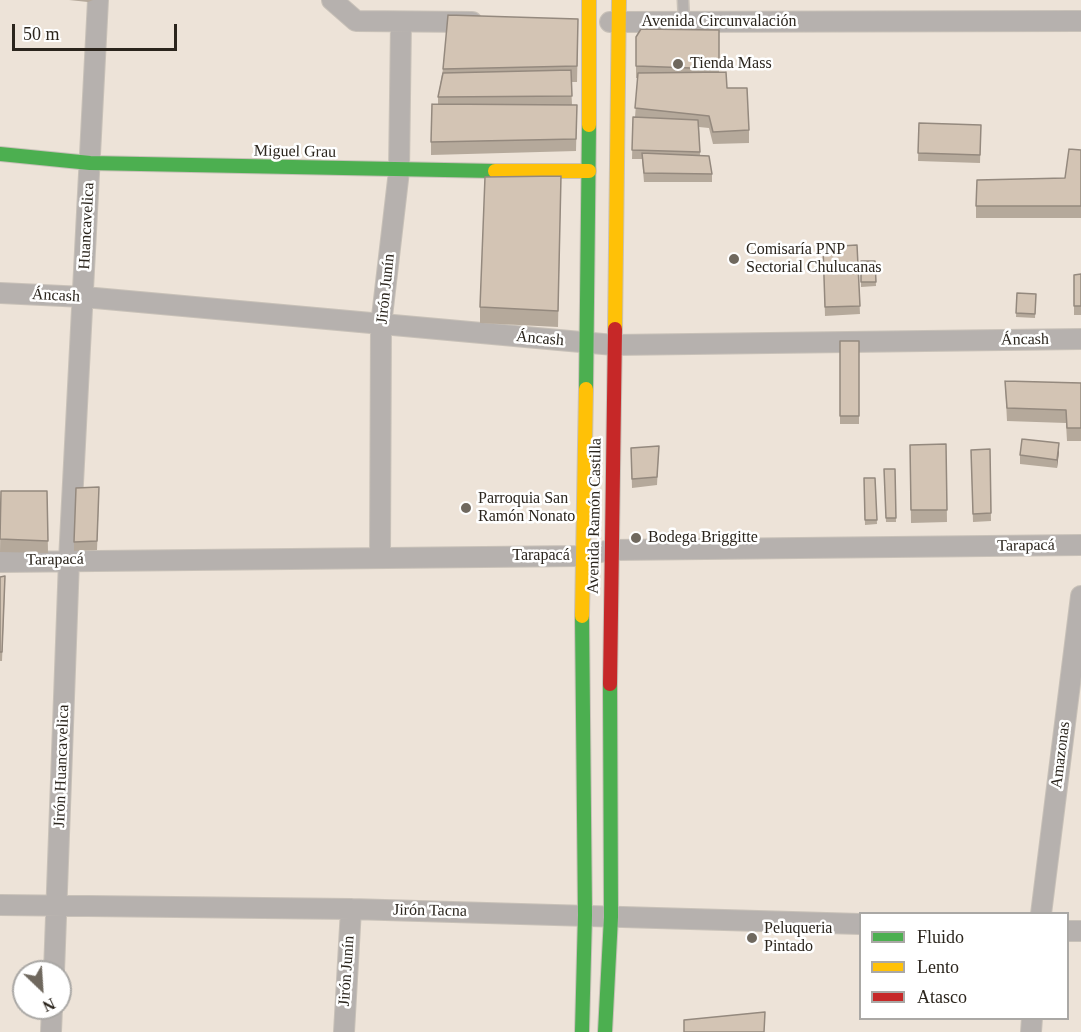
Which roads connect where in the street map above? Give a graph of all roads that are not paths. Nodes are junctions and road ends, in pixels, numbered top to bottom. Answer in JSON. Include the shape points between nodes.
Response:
{"nodes":[{"id":1,"x":98,"y":0,"type":"edge"},
{"id":2,"x":332,"y":0,"type":"edge"},
{"id":3,"x":589,"y":0,"type":"edge"},
{"id":4,"x":619,"y":0,"type":"edge"},
{"id":5,"x":683,"y":0,"type":"edge"},
{"id":6,"x":565,"y":21,"type":"edge"},
{"id":7,"x":588,"y":21,"type":"junction"},
{"id":8,"x":684,"y":21,"type":"junction"},
{"id":9,"x":1081,"y":21,"type":"edge"},
{"id":10,"x":495,"y":22,"type":"edge"},
{"id":11,"x":618,"y":22,"type":"junction"},
{"id":12,"x":401,"y":23,"type":"junction"},
{"id":13,"x":0,"y":154,"type":"edge"},
{"id":14,"x":90,"y":163,"type":"junction"},
{"id":15,"x":399,"y":171,"type":"junction"},
{"id":16,"x":589,"y":171,"type":"junction"},
{"id":17,"x":0,"y":293,"type":"edge"},
{"id":18,"x":84,"y":297,"type":"junction"},
{"id":19,"x":381,"y":325,"type":"junction"},
{"id":20,"x":1081,"y":339,"type":"edge"},
{"id":21,"x":587,"y":343,"type":"junction"},
{"id":22,"x":614,"y":345,"type":"junction"},
{"id":23,"x":1081,"y":545,"type":"edge"},
{"id":24,"x":611,"y":550,"type":"junction"},
{"id":25,"x":380,"y":556,"type":"junction"},
{"id":26,"x":581,"y":556,"type":"junction"},
{"id":27,"x":69,"y":560,"type":"junction"},
{"id":28,"x":0,"y":562,"type":"edge"},
{"id":29,"x":1081,"y":596,"type":"edge"},
{"id":30,"x":0,"y":905,"type":"edge"},
{"id":31,"x":57,"y":906,"type":"junction"},
{"id":32,"x":351,"y":909,"type":"junction"},
{"id":33,"x":1041,"y":912,"type":"edge"},
{"id":34,"x":585,"y":915,"type":"junction"},
{"id":35,"x":611,"y":917,"type":"junction"},
{"id":36,"x":859,"y":924,"type":"edge"},
{"id":37,"x":55,"y":960,"type":"edge"},
{"id":38,"x":344,"y":1032,"type":"edge"},
{"id":39,"x":582,"y":1032,"type":"edge"},
{"id":40,"x":605,"y":1032,"type":"edge"}],
"edges":[{"from":1,"to":14,"type":"street","name":"Huancavelica"},
{"from":2,"to":12,"type":"street","via":[[356,21]]},
{"from":3,"to":7,"type":"main road","name":"Avenida Ramón Castilla"},
{"from":4,"to":11,"type":"main road","name":"Avenida Ramón Castilla"},
{"from":5,"to":8,"type":"lane"},
{"from":6,"to":7,"type":"street","name":"Avenida Circunvalación"},
{"from":7,"to":11,"type":"street","name":"Avenida Circunvalación"},
{"from":7,"to":16,"type":"main road","name":"Avenida Ramón Castilla"},
{"from":8,"to":9,"type":"street","name":"Avenida Circunvalación"},
{"from":8,"to":11,"type":"street","name":"Avenida Circunvalación"},
{"from":10,"to":12,"type":"street"},
{"from":11,"to":22,"type":"main road","name":"Avenida Ramón Castilla"},
{"from":12,"to":15,"type":"street","name":"Jirón Junín"},
{"from":13,"to":14,"type":"main road","name":"Miguel Grau"},
{"from":14,"to":15,"type":"main road","name":"Miguel Grau"},
{"from":14,"to":18,"type":"street","name":"Huancavelica"},
{"from":15,"to":16,"type":"main road","name":"Miguel Grau"},
{"from":15,"to":19,"type":"street","name":"Jirón Junín"},
{"from":16,"to":21,"type":"main road","name":"Avenida Ramón Castilla"},
{"from":17,"to":18,"type":"street","name":"Áncash"},
{"from":18,"to":19,"type":"street","name":"Áncash"},
{"from":18,"to":27,"type":"street","name":"Huancavelica"},
{"from":19,"to":21,"type":"street","name":"Áncash"},
{"from":19,"to":25,"type":"street","name":"Jirón Junín"},
{"from":20,"to":22,"type":"street","name":"Áncash"},
{"from":21,"to":22,"type":"street","name":"Áncash"},
{"from":21,"to":26,"type":"main road","name":"Avenida Ramón Castilla"},
{"from":22,"to":24,"type":"main road","name":"Avenida Ramón Castilla"},
{"from":23,"to":24,"type":"street","name":"Tarapacá"},
{"from":24,"to":26,"type":"street","name":"Tarapacá"},
{"from":24,"to":35,"type":"main road","name":"Avenida Ramón Castilla"},
{"from":25,"to":26,"type":"street","name":"Tarapacá"},
{"from":25,"to":27,"type":"street","name":"Tarapacá"},
{"from":26,"to":34,"type":"main road","name":"Avenida Ramón Castilla"},
{"from":27,"to":28,"type":"street","name":"Tarapacá"},
{"from":27,"to":31,"type":"street","name":"Jirón Huancavelica"},
{"from":29,"to":33,"type":"street","name":"Amazonas"},
{"from":30,"to":31,"type":"street","name":"Jirón Tacna"},
{"from":31,"to":32,"type":"street","name":"Jirón Tacna"},
{"from":31,"to":37,"type":"street","name":"Jirón Huancavelica"},
{"from":32,"to":34,"type":"street","name":"Jirón Tacna"},
{"from":32,"to":38,"type":"street","name":"Jirón Junín"},
{"from":34,"to":35,"type":"street","name":"Jirón Tacna"},
{"from":34,"to":39,"type":"main road","name":"Avenida Ramón Castilla"},
{"from":35,"to":36,"type":"street","name":"Jirón Tacna"},
{"from":35,"to":40,"type":"main road","name":"Avenida Ramón Castilla"}]}
